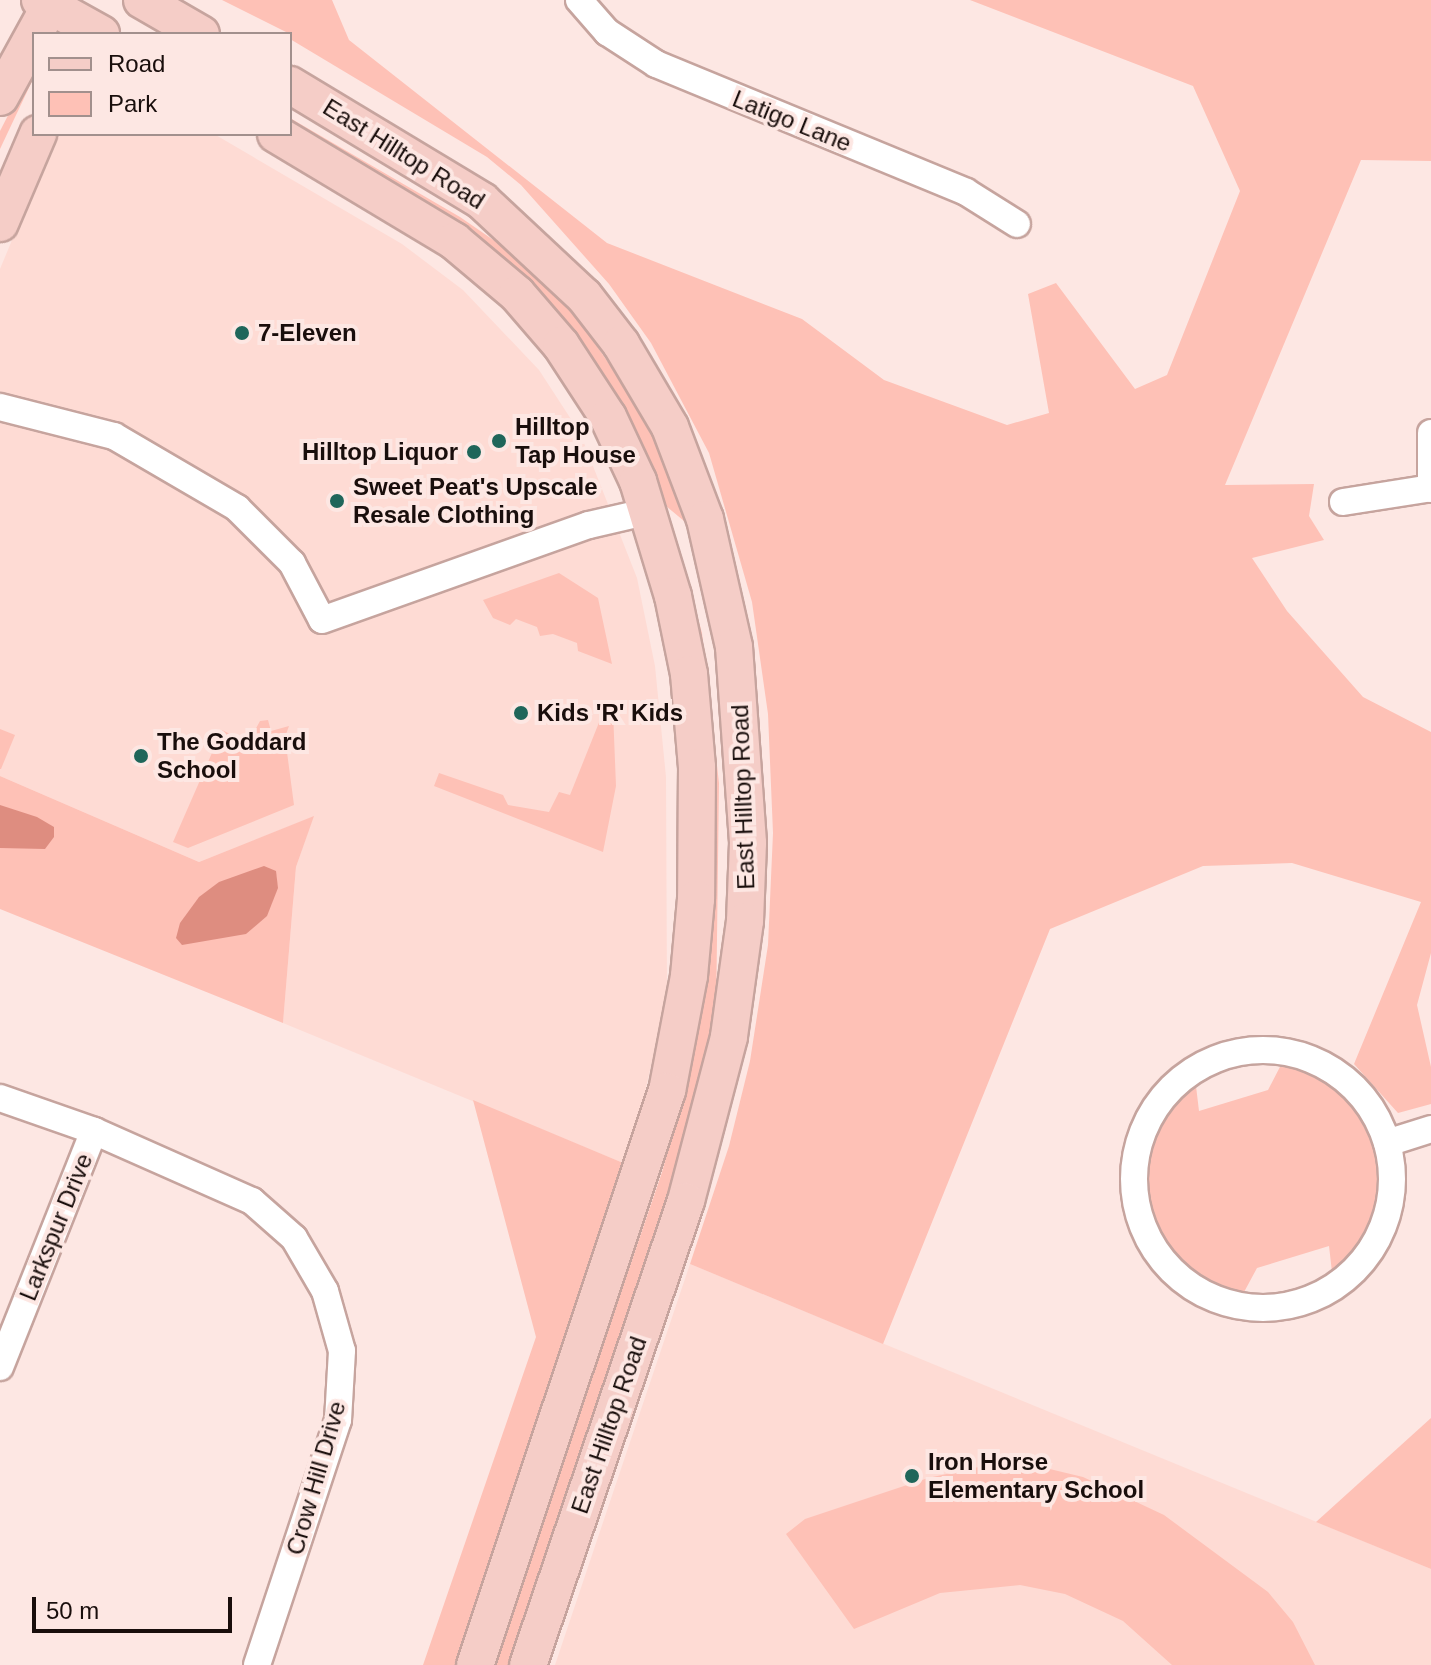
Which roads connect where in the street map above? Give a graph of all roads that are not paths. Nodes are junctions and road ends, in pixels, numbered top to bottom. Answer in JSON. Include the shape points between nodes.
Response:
{"nodes":[{"id":1,"x":142,"y":0,"type":"edge"},
{"id":2,"x":579,"y":0,"type":"edge"},
{"id":3,"x":48,"y":2,"type":"edge"},
{"id":4,"x":97,"y":24,"type":"edge"},
{"id":5,"x":33,"y":32,"type":"edge"},
{"id":6,"x":198,"y":32,"type":"edge"},
{"id":7,"x":32,"y":34,"type":"edge"},
{"id":8,"x":292,"y":86,"type":"edge"},
{"id":9,"x":0,"y":97,"type":"edge"},
{"id":10,"x":37,"y":136,"type":"edge"},
{"id":11,"x":279,"y":136,"type":"edge"},
{"id":12,"x":0,"y":223,"type":"edge"},
{"id":13,"x":1017,"y":224,"type":"dead end"},
{"id":14,"x":0,"y":407,"type":"edge"},
{"id":15,"x":1431,"y":433,"type":"edge"},
{"id":16,"x":1431,"y":488,"type":"edge"},
{"id":17,"x":1343,"y":502,"type":"dead end"},
{"id":18,"x":650,"y":511,"type":"junction"},
{"id":19,"x":744,"y":931,"type":"junction"},
{"id":20,"x":0,"y":1098,"type":"edge"},
{"id":21,"x":1431,"y":1129,"type":"edge"},
{"id":22,"x":94,"y":1131,"type":"junction"},
{"id":23,"x":1387,"y":1143,"type":"junction"},
{"id":24,"x":0,"y":1367,"type":"edge"},
{"id":25,"x":257,"y":1665,"type":"edge"},
{"id":26,"x":475,"y":1665,"type":"edge"},
{"id":27,"x":528,"y":1665,"type":"edge"}],
"edges":[{"from":1,"to":6,"type":"main road"},
{"from":2,"to":13,"type":"street","name":"Latigo Lane","via":[[607,32],[656,64],[966,192]]},
{"from":3,"to":4,"type":"main road"},
{"from":3,"to":5,"type":"main road"},
{"from":7,"to":9,"type":"main road"},
{"from":8,"to":19,"type":"main road","name":"East Hilltop Road","via":[[456,182],[515,228],[584,296],[658,402],[705,519],[734,647],[748,805]]},
{"from":10,"to":12,"type":"main road"},
{"from":11,"to":18,"type":"main road","name":"East Hilltop Road","via":[[431,226],[517,294],[561,345],[608,417]]},
{"from":14,"to":18,"type":"street","via":[[114,436],[237,508],[292,563],[322,620],[589,525]]},
{"from":15,"to":16,"type":"street"},
{"from":16,"to":17,"type":"street"},
{"from":18,"to":19,"type":"main road","via":[[667,516],[682,535],[703,610],[723,760],[725,904]]},
{"from":18,"to":26,"type":"main road","name":"East Hilltop Road","via":[[684,643],[696,753],[698,846],[689,976],[655,1133]]},
{"from":19,"to":27,"type":"main road","name":"East Hilltop Road","via":[[729,1037],[703,1145]]},
{"from":20,"to":22,"type":"street","name":"Crow Hill Drive"},
{"from":21,"to":23,"type":"street"},
{"from":22,"to":24,"type":"street","name":"Larkspur Drive"},
{"from":22,"to":25,"type":"street","name":"Crow Hill Drive","via":[[215,1182],[266,1210],[307,1255],[332,1307],[342,1351],[338,1420]]},
{"from":23,"to":23,"type":"street","via":[[1362,1095],[1331,1069],[1293,1053],[1239,1051],[1189,1072],[1160,1100],[1136,1149],[1135,1203],[1156,1251],[1193,1287],[1242,1306],[1293,1304],[1341,1282],[1375,1243],[1391,1195]]}]}
